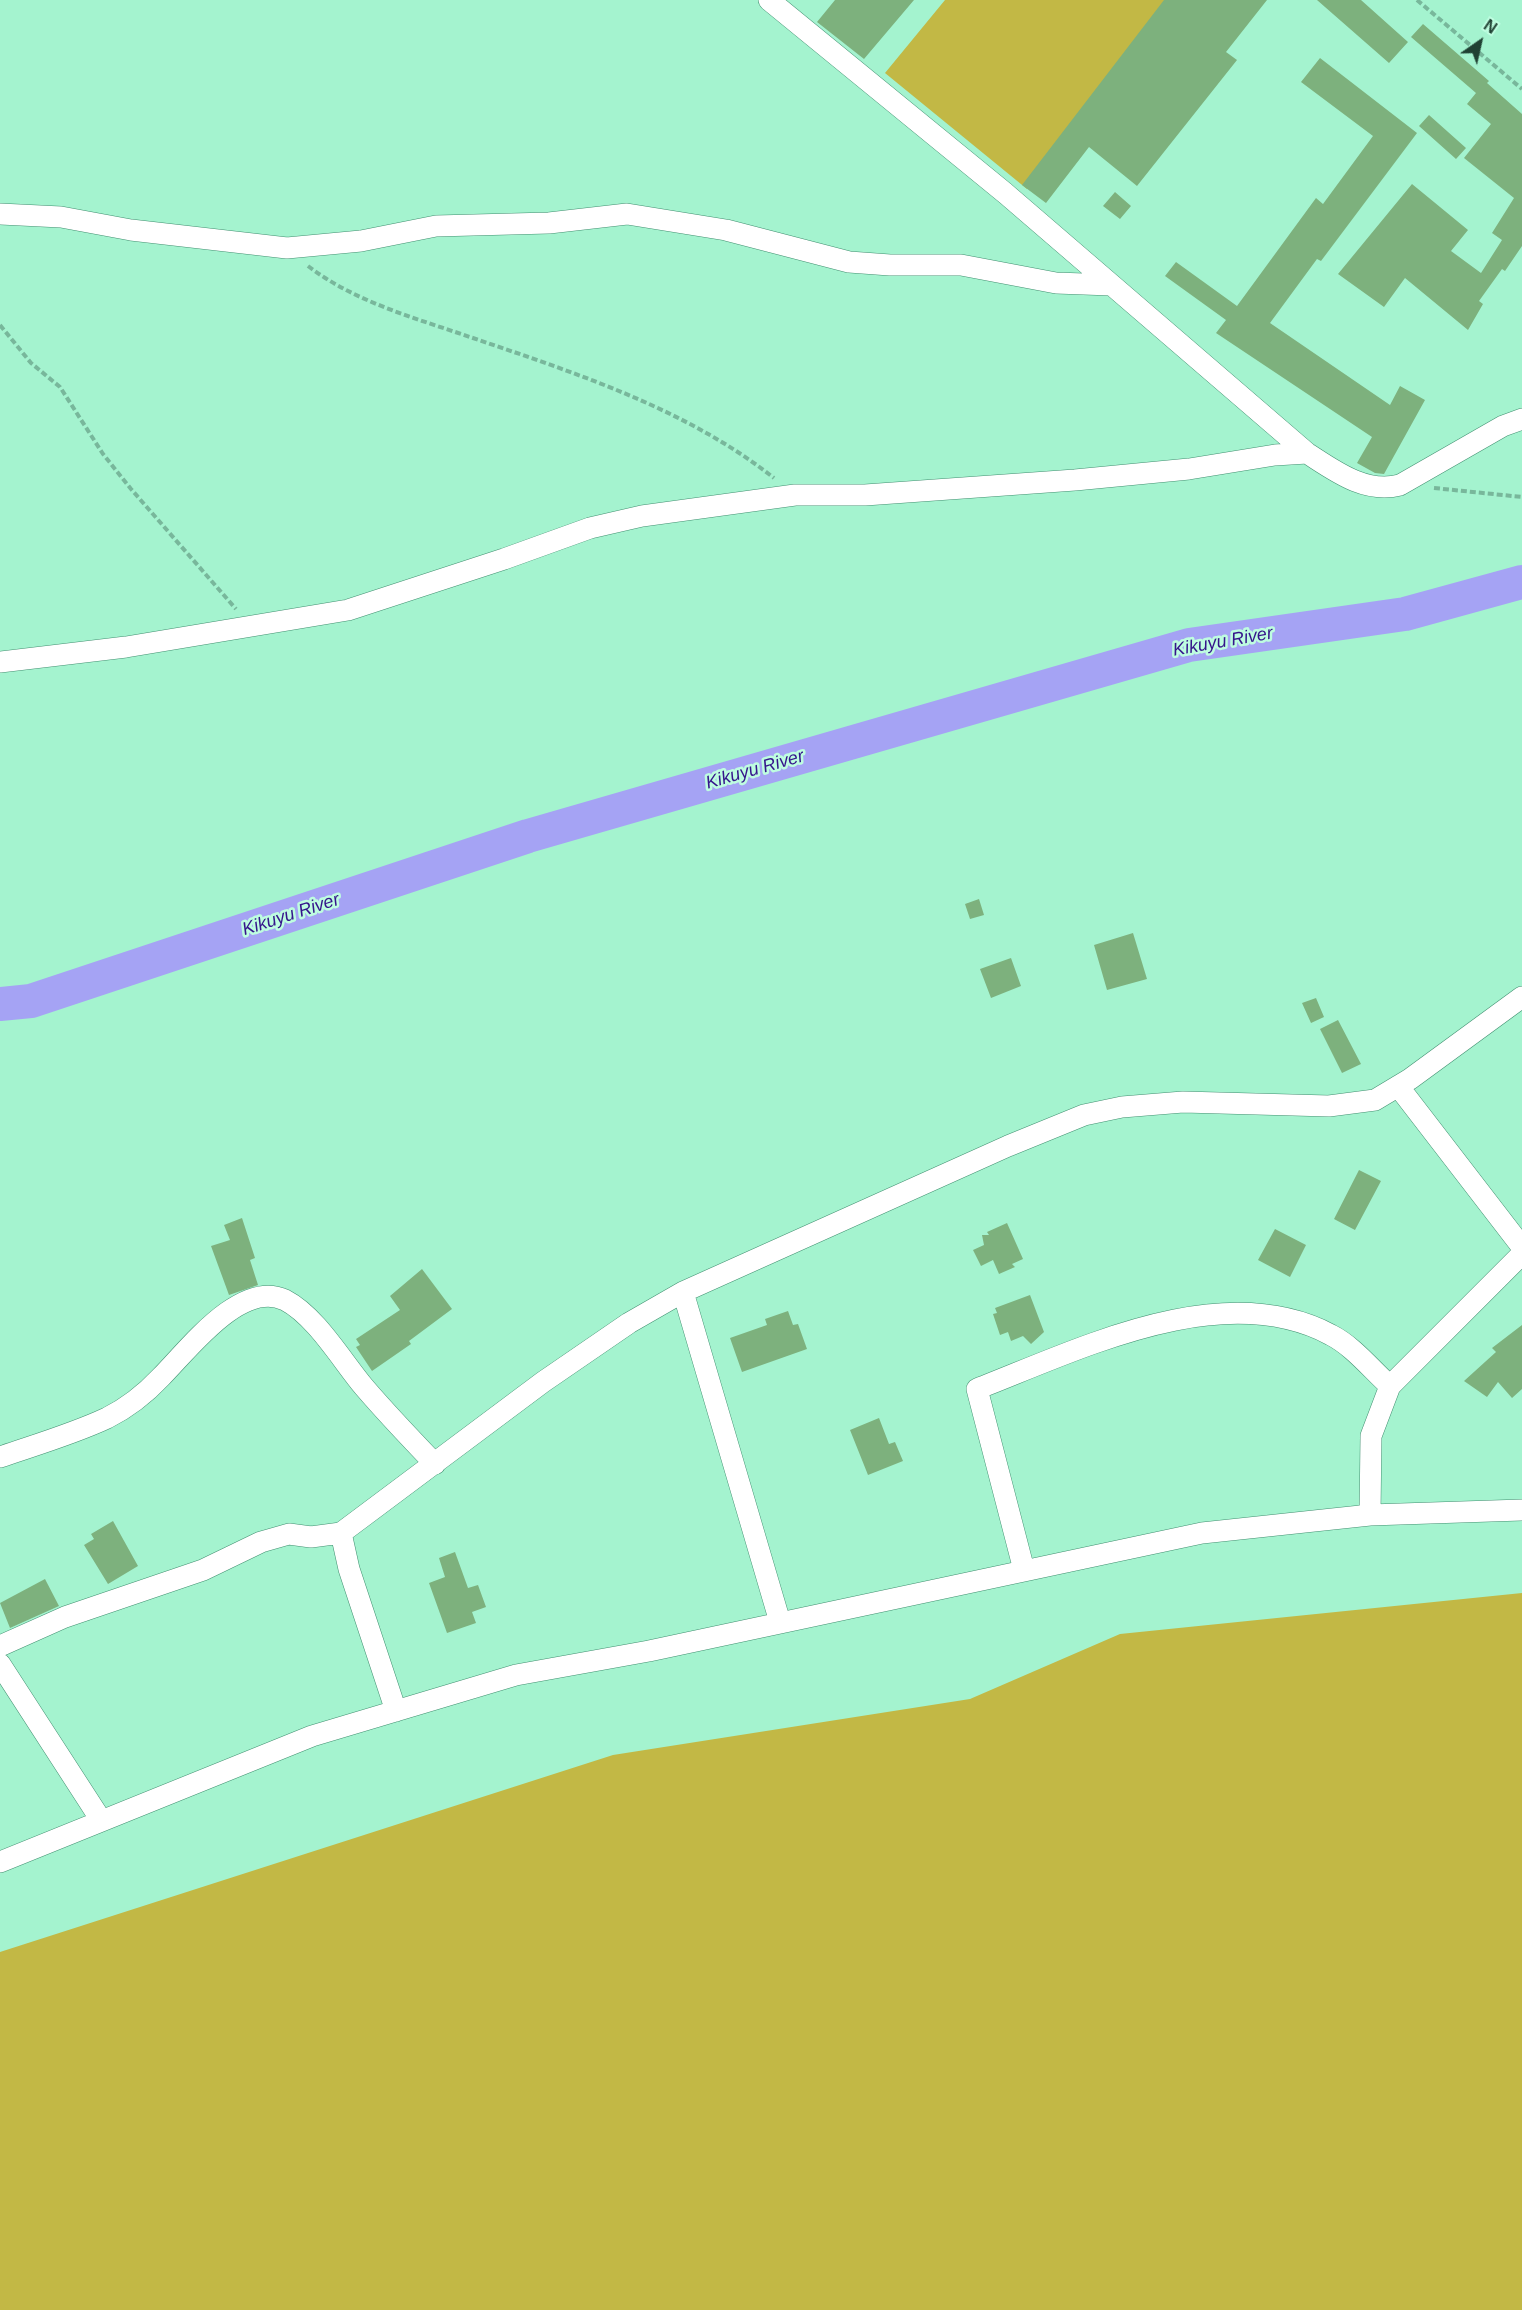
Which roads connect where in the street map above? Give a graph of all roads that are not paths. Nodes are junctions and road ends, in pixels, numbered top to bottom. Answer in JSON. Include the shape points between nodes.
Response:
{"nodes":[{"id":1,"x":769,"y":0,"type":"edge"},
{"id":2,"x":0,"y":213,"type":"edge"},
{"id":3,"x":1111,"y":285,"type":"junction"},
{"id":4,"x":1522,"y":419,"type":"edge"},
{"id":5,"x":1307,"y":453,"type":"junction"},
{"id":6,"x":0,"y":662,"type":"edge"},
{"id":7,"x":1522,"y":997,"type":"edge"},
{"id":8,"x":1398,"y":1086,"type":"junction"},
{"id":9,"x":1522,"y":1246,"type":"edge"},
{"id":10,"x":1522,"y":1254,"type":"edge"},
{"id":11,"x":683,"y":1292,"type":"junction"},
{"id":12,"x":1390,"y":1386,"type":"junction"},
{"id":13,"x":0,"y":1457,"type":"edge"},
{"id":14,"x":435,"y":1464,"type":"junction"},
{"id":15,"x":1522,"y":1510,"type":"edge"},
{"id":16,"x":1370,"y":1515,"type":"junction"},
{"id":17,"x":341,"y":1533,"type":"junction"},
{"id":18,"x":1024,"y":1570,"type":"junction"},
{"id":19,"x":780,"y":1622,"type":"junction"},
{"id":20,"x":0,"y":1646,"type":"edge"},
{"id":21,"x":0,"y":1664,"type":"edge"},
{"id":22,"x":396,"y":1711,"type":"junction"},
{"id":23,"x":101,"y":1820,"type":"junction"},
{"id":24,"x":0,"y":1862,"type":"edge"}],
"edges":[{"from":1,"to":3,"type":"street"},
{"from":2,"to":3,"type":"street","via":[[61,217],[131,230],[287,248],[361,241],[436,226],[549,223],[627,214],[726,230],[849,262],[961,265],[1056,283]]},
{"from":3,"to":5,"type":"street"},
{"from":4,"to":5,"type":"street","via":[[1400,485],[1387,488],[1356,483]]},
{"from":5,"to":6,"type":"street","via":[[1064,481],[865,495],[795,495],[642,516],[590,528],[348,610],[126,647]]},
{"from":7,"to":8,"type":"street"},
{"from":8,"to":9,"type":"street"},
{"from":8,"to":11,"type":"street","via":[[1375,1100],[1329,1106],[1183,1102],[1084,1115]]},
{"from":10,"to":12,"type":"street"},
{"from":11,"to":14,"type":"street","via":[[629,1323]]},
{"from":11,"to":19,"type":"street"},
{"from":12,"to":16,"type":"street","via":[[1371,1436]]},
{"from":12,"to":18,"type":"street","via":[[1334,1336],[1298,1320],[1236,1312],[1166,1322],[1083,1347],[977,1389]]},
{"from":13,"to":14,"type":"street","via":[[107,1418],[135,1400],[227,1313],[265,1295],[284,1300],[303,1313]]},
{"from":14,"to":17,"type":"street"},
{"from":15,"to":16,"type":"street"},
{"from":16,"to":18,"type":"street","via":[[1202,1533]]},
{"from":17,"to":20,"type":"street","via":[[311,1537],[289,1534],[261,1542],[203,1570],[65,1617]]},
{"from":17,"to":22,"type":"street"},
{"from":18,"to":19,"type":"street"},
{"from":19,"to":22,"type":"street","via":[[516,1675]]},
{"from":21,"to":23,"type":"street"},
{"from":22,"to":23,"type":"street","via":[[312,1736]]},
{"from":23,"to":24,"type":"street"}]}
